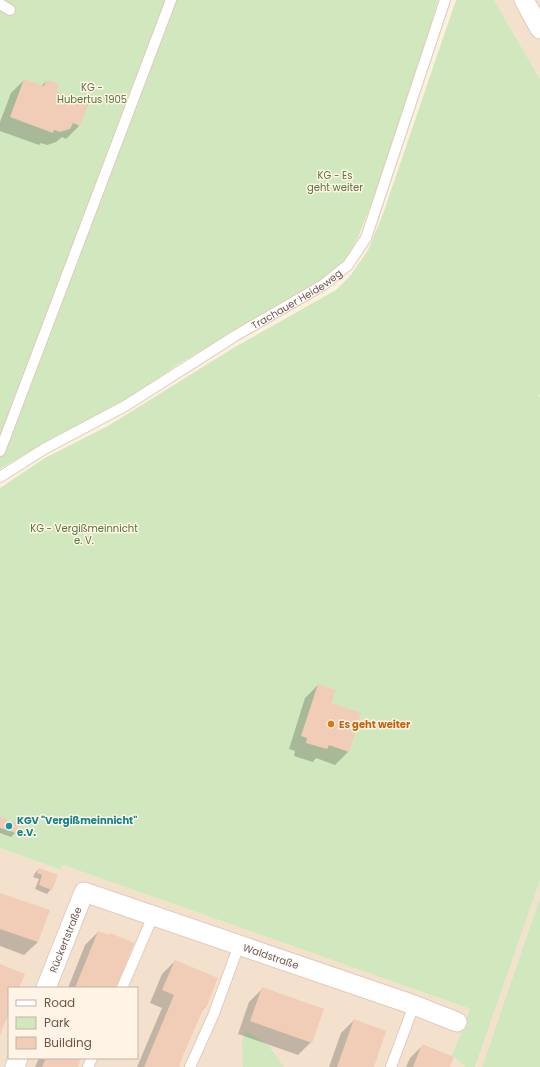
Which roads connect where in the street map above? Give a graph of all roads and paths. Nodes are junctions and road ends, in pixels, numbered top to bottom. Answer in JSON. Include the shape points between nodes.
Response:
{"nodes":[{"id":1,"x":171,"y":0,"type":"edge"},
{"id":2,"x":445,"y":0,"type":"edge"},
{"id":3,"x":524,"y":0,"type":"edge"},
{"id":4,"x":0,"y":4,"type":"edge"},
{"id":5,"x":10,"y":10,"type":"dead end"},
{"id":6,"x":540,"y":29,"type":"edge"},
{"id":7,"x":0,"y":451,"type":"edge"},
{"id":8,"x":0,"y":477,"type":"edge"},
{"id":9,"x":84,"y":892,"type":"joint"},
{"id":10,"x":153,"y":916,"type":"junction"},
{"id":11,"x":239,"y":945,"type":"junction"},
{"id":12,"x":46,"y":987,"type":"edge"},
{"id":13,"x":122,"y":987,"type":"edge"},
{"id":14,"x":414,"y":1005,"type":"junction"},
{"id":15,"x":457,"y":1022,"type":"dead end"},
{"id":16,"x":190,"y":1067,"type":"edge"},
{"id":17,"x":391,"y":1067,"type":"edge"}],
"edges":[{"from":1,"to":7,"type":"lane"},
{"from":2,"to":8,"type":"lane","name":"Trachauer Heideweg","via":[[366,238],[348,265],[323,285],[235,336],[125,406],[44,449]]},
{"from":3,"to":6,"type":"street"},
{"from":4,"to":5,"type":"lane"},
{"from":9,"to":10,"type":"street","name":"Waldstraße"},
{"from":9,"to":12,"type":"street","name":"Rückertstraße"},
{"from":10,"to":11,"type":"street","name":"Waldstraße"},
{"from":10,"to":13,"type":"lane"},
{"from":11,"to":14,"type":"street","name":"Waldstraße"},
{"from":11,"to":16,"type":"lane"},
{"from":14,"to":15,"type":"street","name":"Waldstraße"},
{"from":14,"to":17,"type":"lane"}]}
